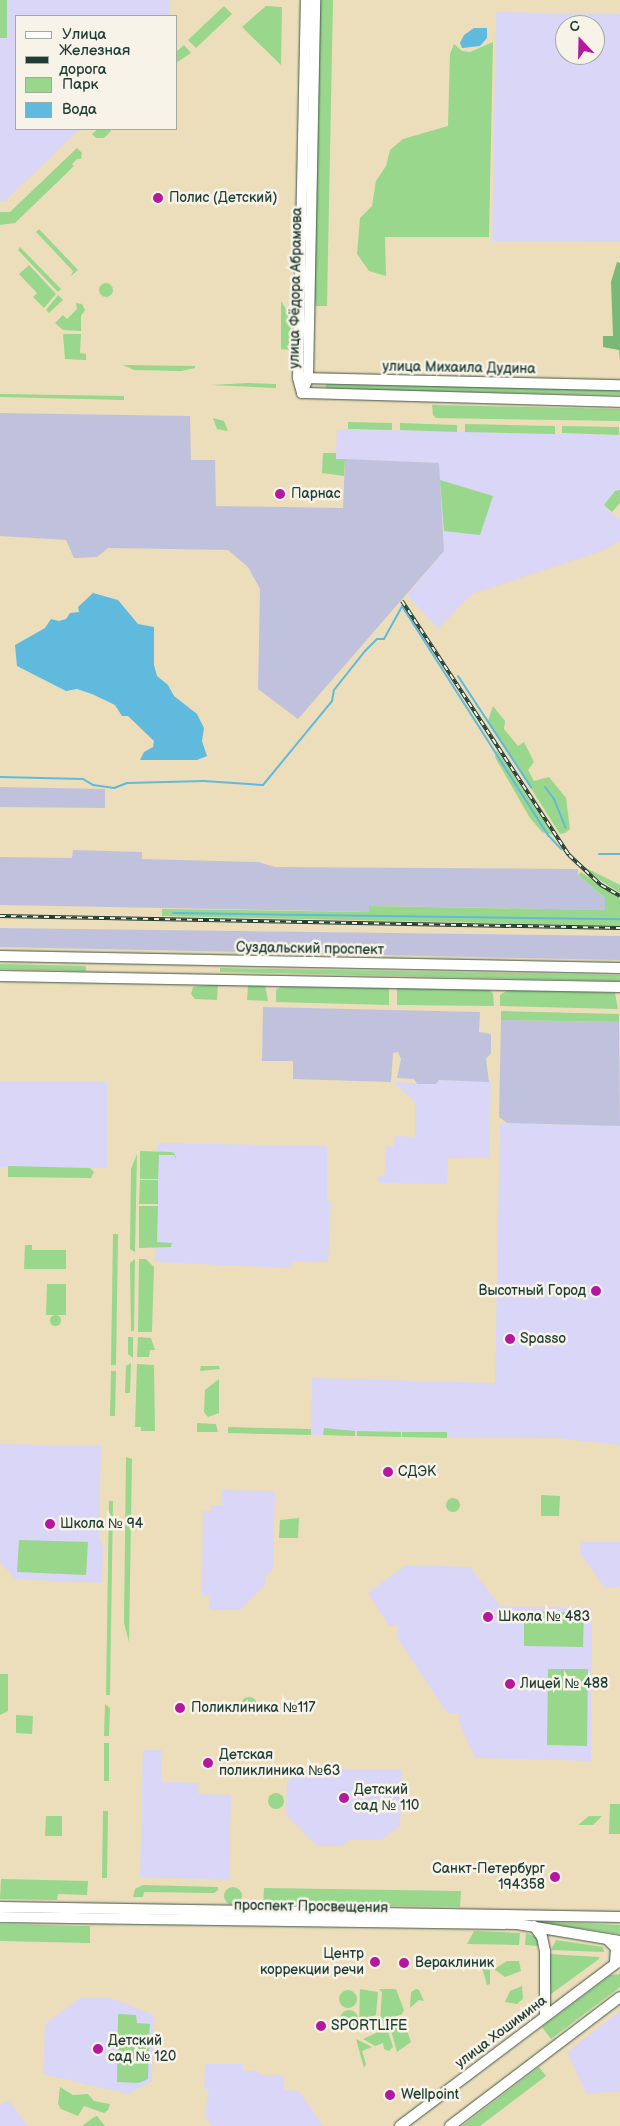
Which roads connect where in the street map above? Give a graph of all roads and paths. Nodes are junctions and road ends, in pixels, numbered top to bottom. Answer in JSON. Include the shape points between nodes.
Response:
{"nodes":[{"id":1,"x":306,"y":0,"type":"edge"},
{"id":2,"x":315,"y":0,"type":"edge"},
{"id":3,"x":303,"y":378,"type":"junction"},
{"id":4,"x":620,"y":384,"type":"edge"},
{"id":5,"x":302,"y":393,"type":"joint"},
{"id":6,"x":620,"y":402,"type":"edge"},
{"id":7,"x":0,"y":956,"type":"edge"},
{"id":8,"x":620,"y":968,"type":"edge"},
{"id":9,"x":0,"y":976,"type":"edge"},
{"id":10,"x":620,"y":987,"type":"edge"},
{"id":11,"x":0,"y":1907,"type":"edge"},
{"id":12,"x":0,"y":1917,"type":"edge"},
{"id":13,"x":620,"y":1917,"type":"edge"},
{"id":14,"x":534,"y":1926,"type":"junction"},
{"id":15,"x":607,"y":1939,"type":"junction"},
{"id":16,"x":620,"y":1941,"type":"edge"},
{"id":17,"x":618,"y":1961,"type":"edge"},
{"id":18,"x":620,"y":1997,"type":"edge"},
{"id":19,"x":545,"y":2016,"type":"junction"},
{"id":20,"x":400,"y":2126,"type":"edge"},
{"id":21,"x":450,"y":2126,"type":"edge"}],
"edges":[{"from":1,"to":3,"type":"main road","name":"улица Фёдора Абрамова"},
{"from":2,"to":3,"type":"main road","name":"улица Фёдора Абрамова"},
{"from":3,"to":4,"type":"main road","name":"улица Михаила Дудина"},
{"from":3,"to":5,"type":"main road","name":"улица Фёдора Абрамова"},
{"from":5,"to":6,"type":"main road","name":"улица Михаила Дудина"},
{"from":7,"to":8,"type":"main road","name":"Суздальский проспект"},
{"from":9,"to":10,"type":"main road"},
{"from":11,"to":13,"type":"main road","name":"проспект Просвещения"},
{"from":12,"to":14,"type":"main road","name":"проспект Просвещения"},
{"from":14,"to":15,"type":"main road","name":"проспект Просвещения"},
{"from":14,"to":19,"type":"main road","via":[[545,1951]]},
{"from":15,"to":16,"type":"main road","name":"проспект Просвещения"},
{"from":15,"to":17,"type":"main road","via":[[616,1948]]},
{"from":17,"to":19,"type":"main road","name":"улица Хошимина"},
{"from":18,"to":21,"type":"main road"},
{"from":19,"to":20,"type":"main road","name":"улица Хошимина"}]}
